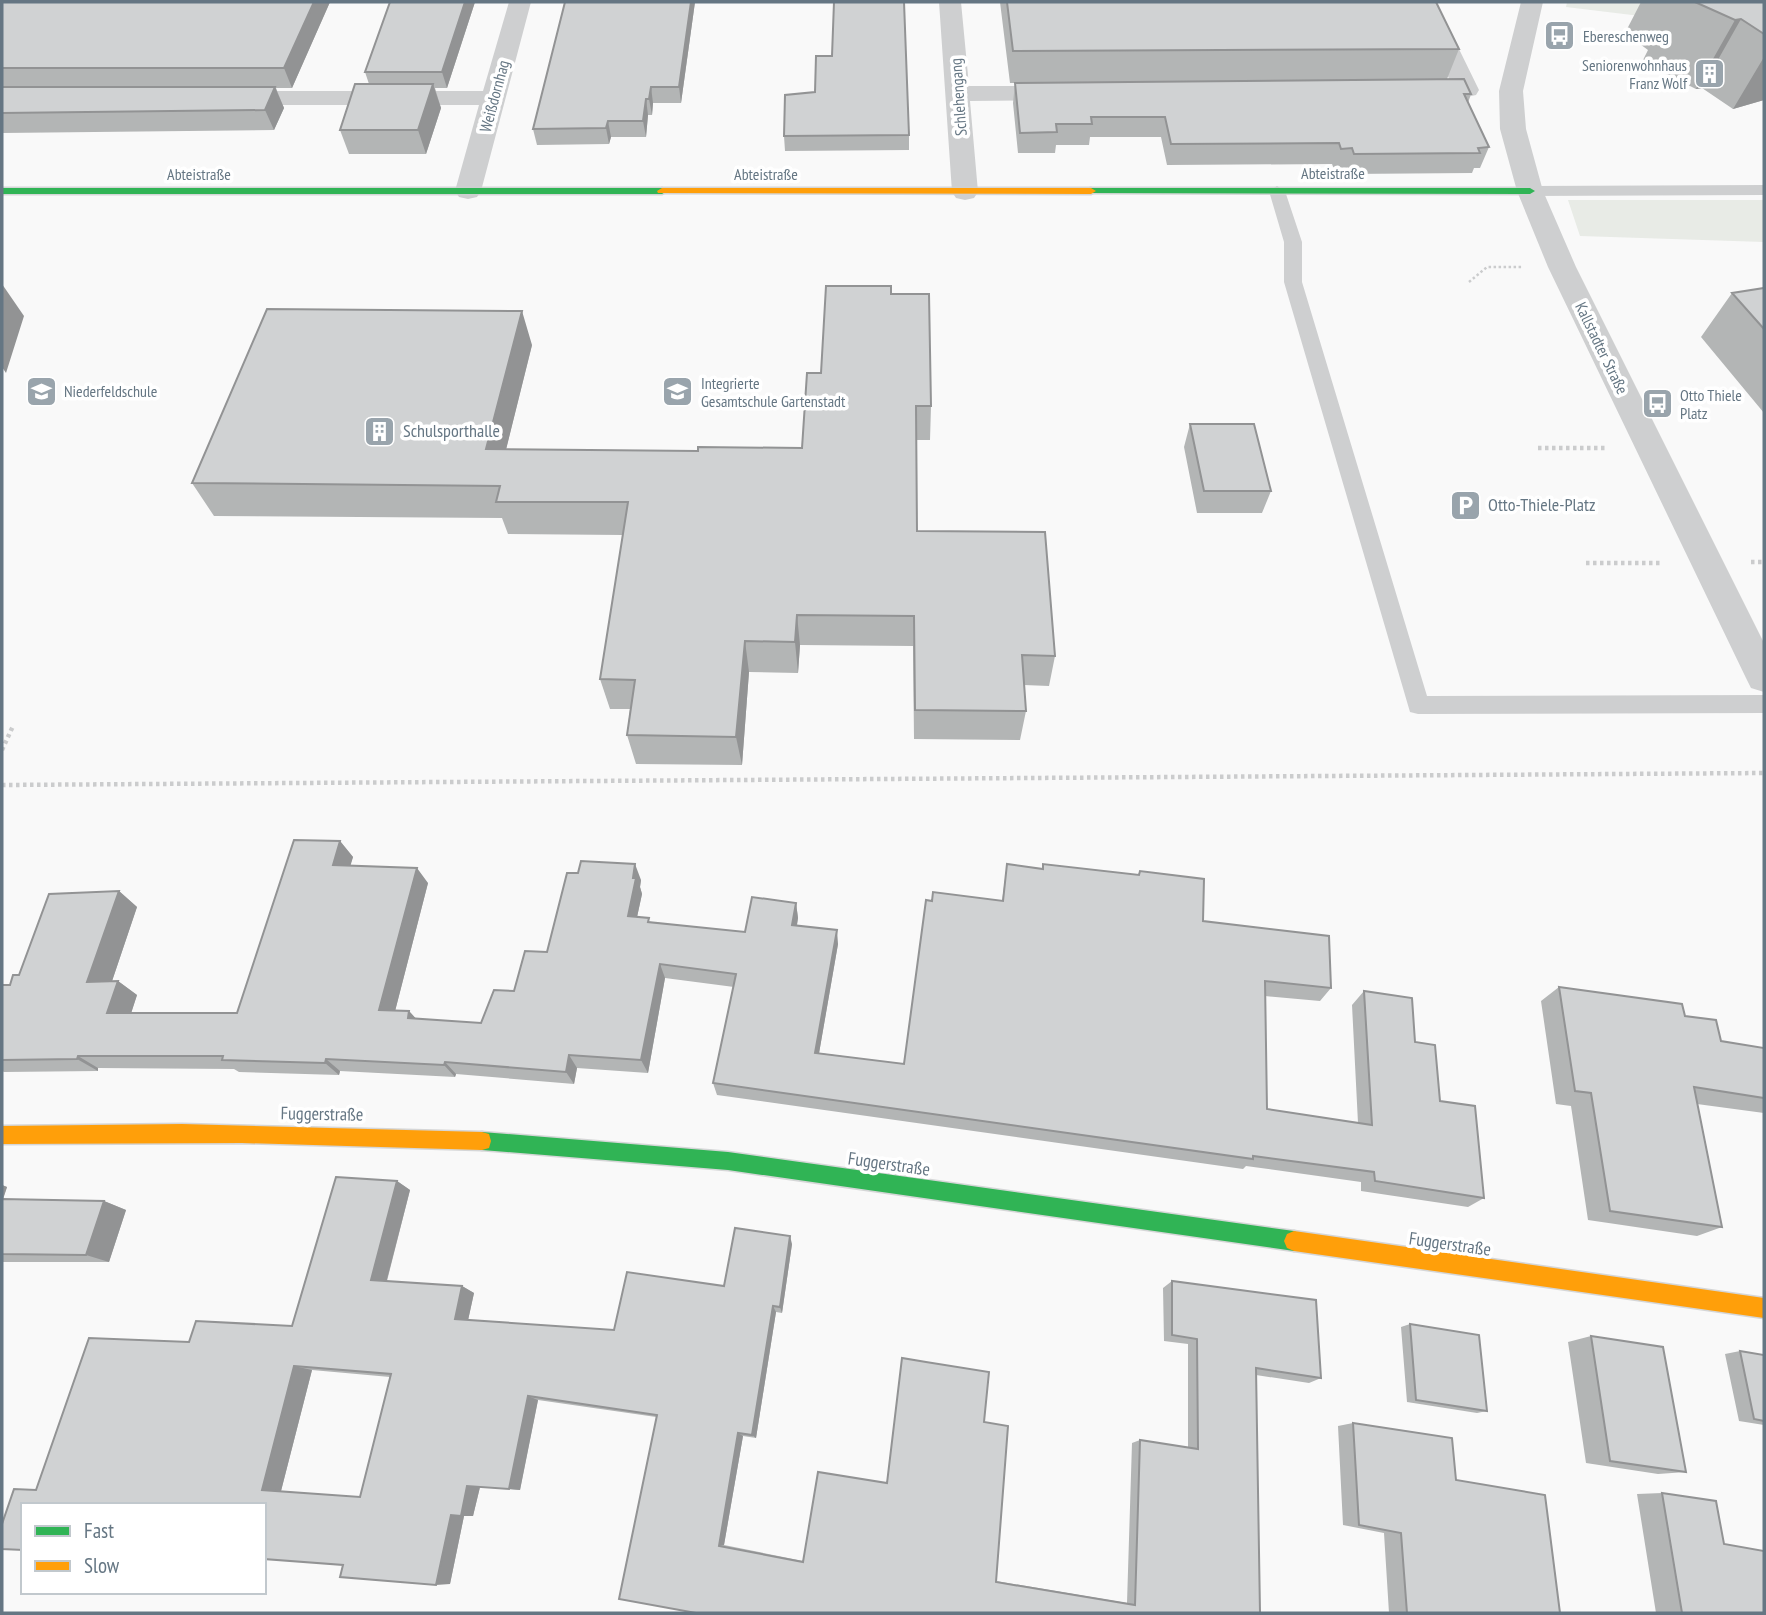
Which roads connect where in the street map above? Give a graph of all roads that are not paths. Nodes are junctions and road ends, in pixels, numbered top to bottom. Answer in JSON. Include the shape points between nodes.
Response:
{"nodes":[{"id":1,"x":520,"y":2,"type":"edge"},
{"id":2,"x":950,"y":2,"type":"edge"},
{"id":3,"x":1425,"y":2,"type":"edge"},
{"id":4,"x":1532,"y":2,"type":"edge"},
{"id":5,"x":1398,"y":90,"type":"edge"},
{"id":6,"x":1095,"y":93,"type":"edge"},
{"id":7,"x":957,"y":94,"type":"junction"},
{"id":8,"x":208,"y":98,"type":"edge"},
{"id":9,"x":493,"y":98,"type":"junction"},
{"id":10,"x":1764,"y":190,"type":"edge"},
{"id":11,"x":2,"y":191,"type":"edge"},
{"id":12,"x":468,"y":191,"type":"junction"},
{"id":13,"x":1278,"y":191,"type":"junction"},
{"id":14,"x":1530,"y":191,"type":"junction"},
{"id":15,"x":965,"y":192,"type":"junction"},
{"id":16,"x":1764,"y":678,"type":"edge"},
{"id":17,"x":1764,"y":704,"type":"edge"},
{"id":18,"x":2,"y":1135,"type":"edge"},
{"id":19,"x":1764,"y":1308,"type":"edge"}],
"edges":[{"from":1,"to":9,"type":"street","name":"Weißdornhag"},
{"from":2,"to":7,"type":"street","name":"Schlehengang"},
{"from":3,"to":5,"type":"street","via":[[1467,90]]},
{"from":4,"to":14,"type":"street","name":"Kallstadter Straße","via":[[1511,91],[1513,129]]},
{"from":6,"to":7,"type":"street"},
{"from":7,"to":15,"type":"street","name":"Schlehengang"},
{"from":8,"to":9,"type":"street"},
{"from":9,"to":12,"type":"street","name":"Weißdornhag"},
{"from":10,"to":14,"type":"lane"},
{"from":11,"to":12,"type":"street","name":"Abteistraße"},
{"from":12,"to":15,"type":"street","name":"Abteistraße"},
{"from":13,"to":14,"type":"street","name":"Abteistraße"},
{"from":13,"to":15,"type":"street","name":"Abteistraße"},
{"from":13,"to":17,"type":"lane","via":[[1293,242],[1293,282],[1418,705]]},
{"from":14,"to":16,"type":"street","name":"Kallstadter Straße","via":[[1562,267]]},
{"from":18,"to":19,"type":"street","name":"Fuggerstraße","via":[[328,1133],[522,1143],[728,1161]]}]}
